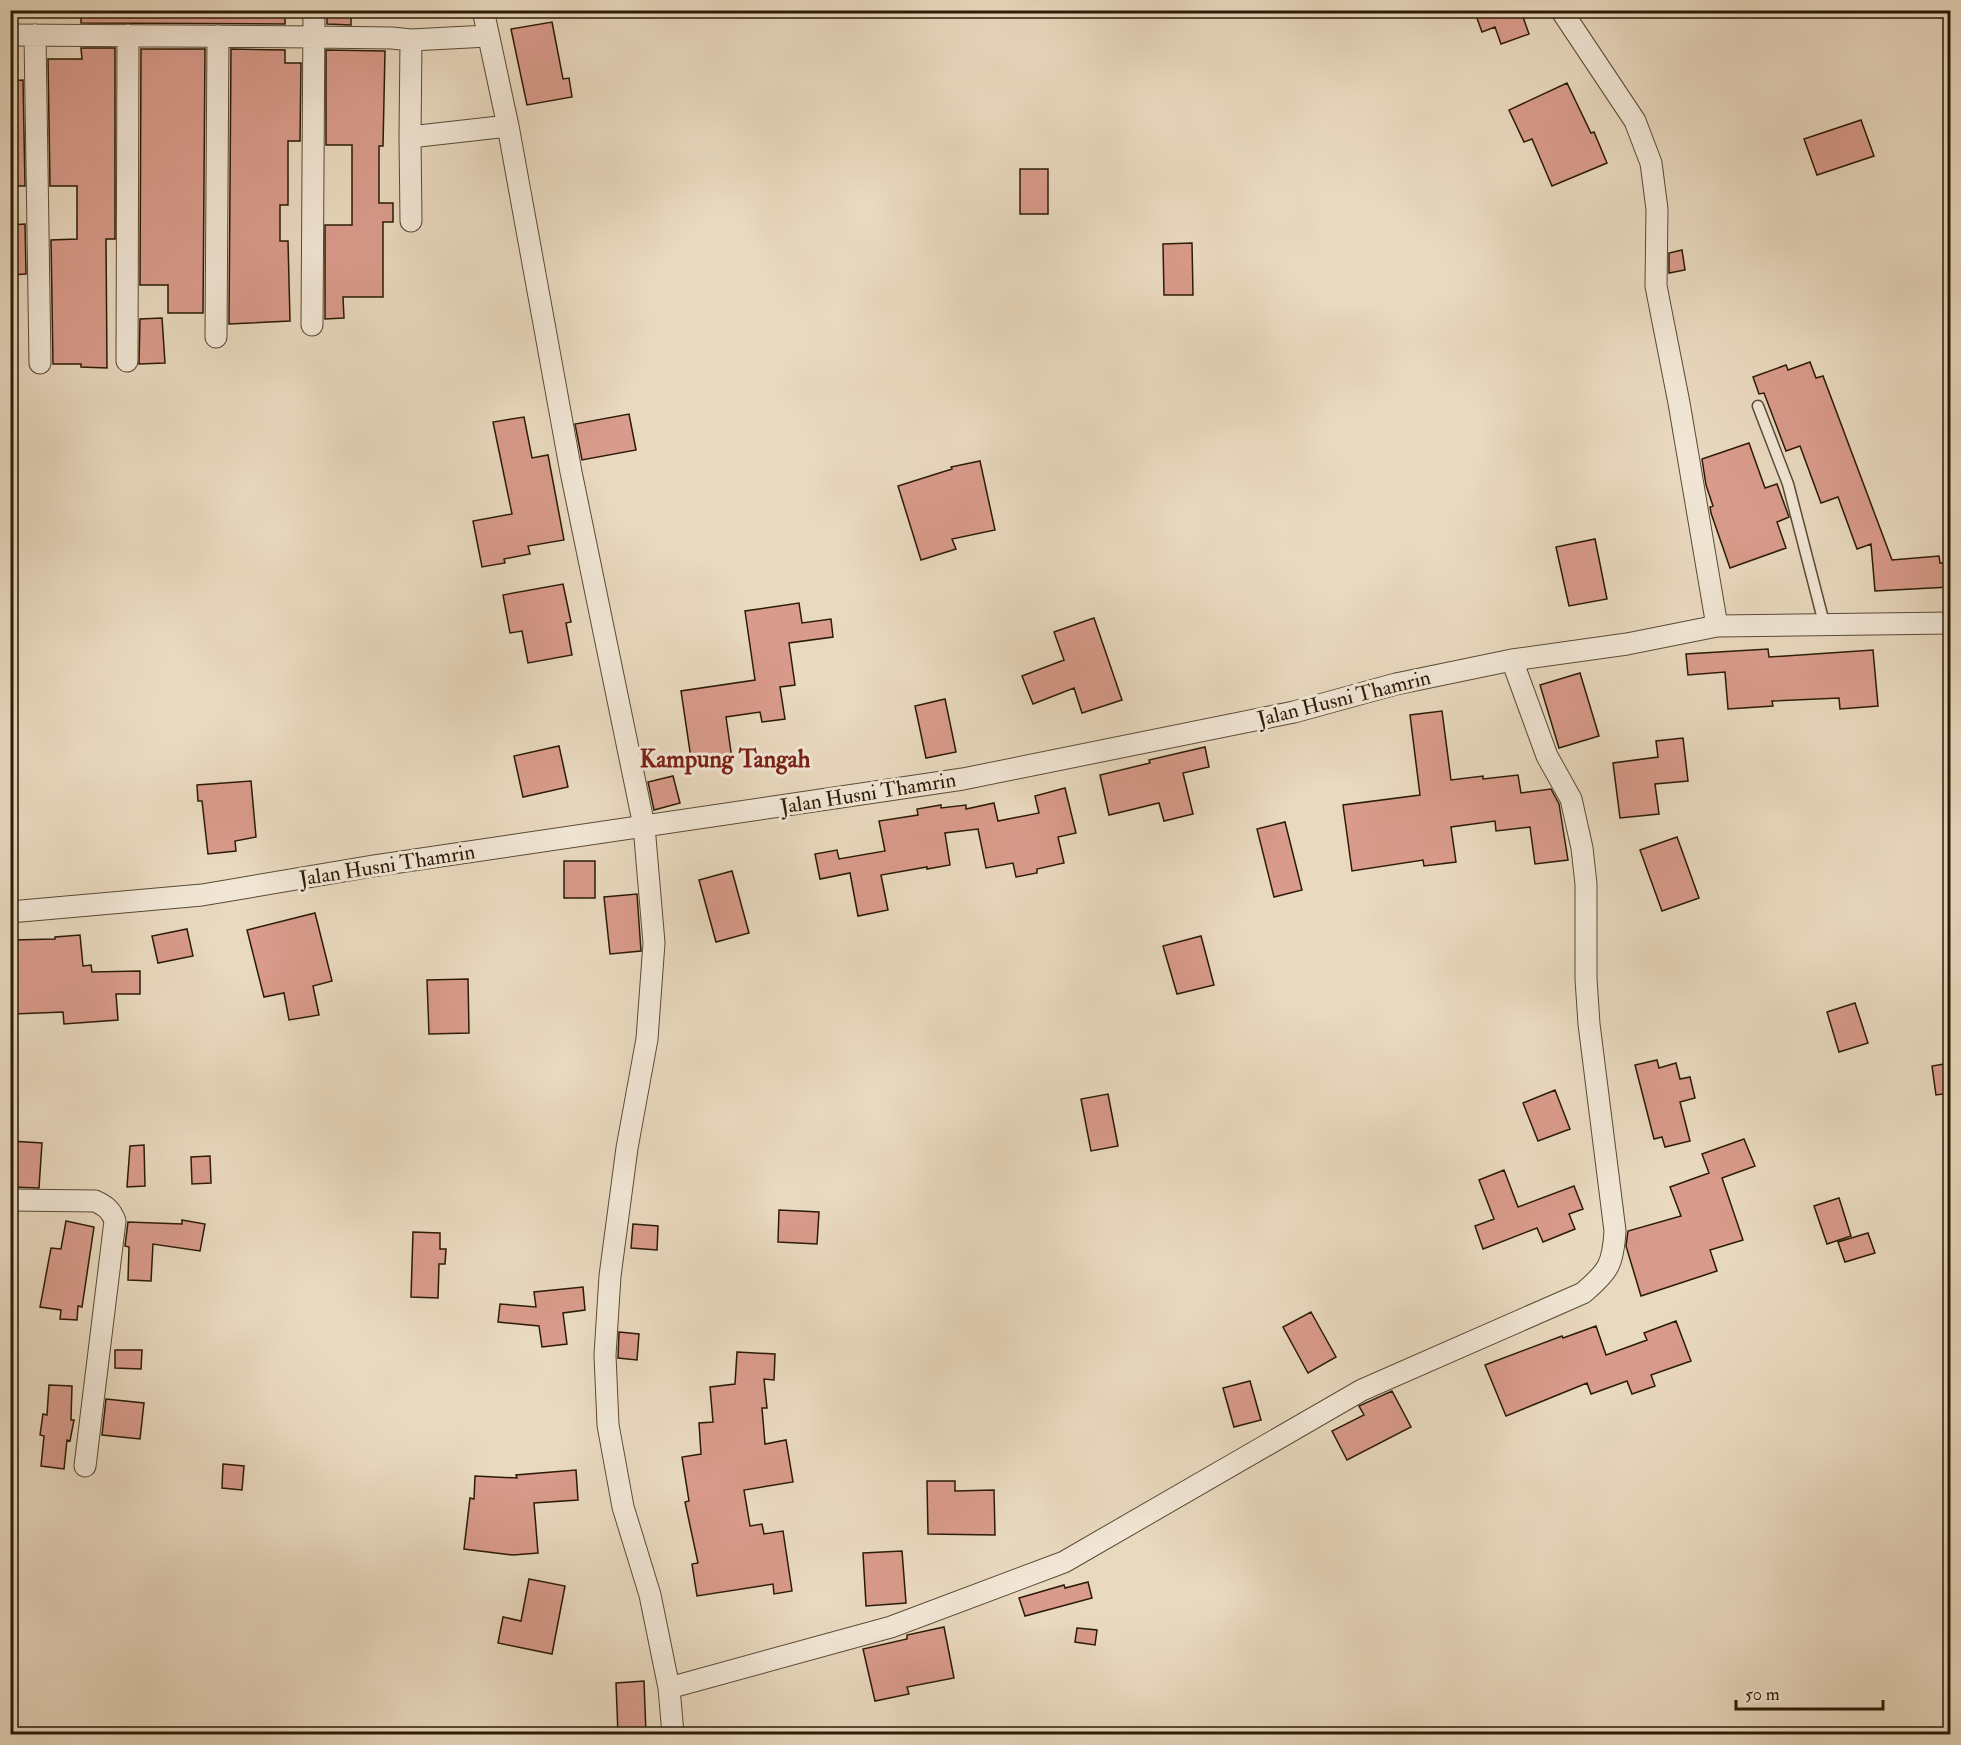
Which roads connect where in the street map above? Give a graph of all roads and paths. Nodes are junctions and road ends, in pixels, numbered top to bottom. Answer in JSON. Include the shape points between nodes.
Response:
{"nodes":[{"id":1,"x":314,"y":10,"type":"edge"},
{"id":2,"x":483,"y":10,"type":"edge"},
{"id":3,"x":1561,"y":10,"type":"edge"},
{"id":4,"x":10,"y":35,"type":"edge"},
{"id":5,"x":35,"y":35,"type":"junction"},
{"id":6,"x":128,"y":35,"type":"junction"},
{"id":7,"x":218,"y":36,"type":"junction"},
{"id":8,"x":315,"y":36,"type":"junction"},
{"id":9,"x":488,"y":36,"type":"junction"},
{"id":10,"x":411,"y":40,"type":"junction"},
{"id":11,"x":508,"y":126,"type":"junction"},
{"id":12,"x":410,"y":137,"type":"junction"},
{"id":13,"x":411,"y":221,"type":"dead end"},
{"id":14,"x":312,"y":325,"type":"dead end"},
{"id":15,"x":216,"y":337,"type":"dead end"},
{"id":16,"x":127,"y":361,"type":"dead end"},
{"id":17,"x":40,"y":363,"type":"dead end"},
{"id":18,"x":1758,"y":406,"type":"dead end"},
{"id":19,"x":1824,"y":623,"type":"junction"},
{"id":20,"x":1950,"y":623,"type":"edge"},
{"id":21,"x":1717,"y":626,"type":"junction"},
{"id":22,"x":1512,"y":660,"type":"junction"},
{"id":23,"x":645,"y":826,"type":"junction"},
{"id":24,"x":10,"y":912,"type":"edge"},
{"id":25,"x":10,"y":1200,"type":"edge"},
{"id":26,"x":85,"y":1466,"type":"dead end"},
{"id":27,"x":669,"y":1688,"type":"junction"},
{"id":28,"x":673,"y":1734,"type":"edge"}],
"edges":[{"from":1,"to":8,"type":"street"},
{"from":2,"to":9,"type":"street"},
{"from":3,"to":21,"type":"street","via":[[1635,121],[1651,164],[1657,209],[1656,286]]},
{"from":4,"to":5,"type":"street"},
{"from":5,"to":6,"type":"street"},
{"from":5,"to":17,"type":"street"},
{"from":6,"to":7,"type":"street"},
{"from":6,"to":16,"type":"street"},
{"from":7,"to":8,"type":"street"},
{"from":7,"to":15,"type":"street"},
{"from":8,"to":10,"type":"street"},
{"from":8,"to":14,"type":"street"},
{"from":9,"to":10,"type":"street"},
{"from":9,"to":11,"type":"street"},
{"from":10,"to":12,"type":"street"},
{"from":11,"to":12,"type":"street"},
{"from":11,"to":23,"type":"street","via":[[571,472]]},
{"from":12,"to":13,"type":"street"},
{"from":18,"to":19,"type":"lane","via":[[1788,484]]},
{"from":19,"to":20,"type":"street","name":"Jalan Husni Thamrin"},
{"from":19,"to":21,"type":"street","name":"Jalan Husni Thamrin"},
{"from":21,"to":22,"type":"street","name":"Jalan Husni Thamrin","via":[[1627,644]]},
{"from":22,"to":23,"type":"street","name":"Jalan Husni Thamrin","via":[[1396,684],[1294,712],[963,779]]},
{"from":22,"to":27,"type":"street","via":[[1547,756],[1571,799],[1582,848],[1589,1024],[1615,1231],[1613,1257],[1602,1277],[1583,1293],[1362,1390],[1064,1562],[891,1627]]},
{"from":23,"to":24,"type":"street","name":"Jalan Husni Thamrin","via":[[202,895]]},
{"from":23,"to":27,"type":"street","via":[[654,943],[649,1015],[610,1276],[605,1355],[608,1425],[623,1507],[650,1595]]},
{"from":25,"to":26,"type":"street","via":[[95,1201],[105,1205],[115,1221]]},
{"from":27,"to":28,"type":"street"}]}
